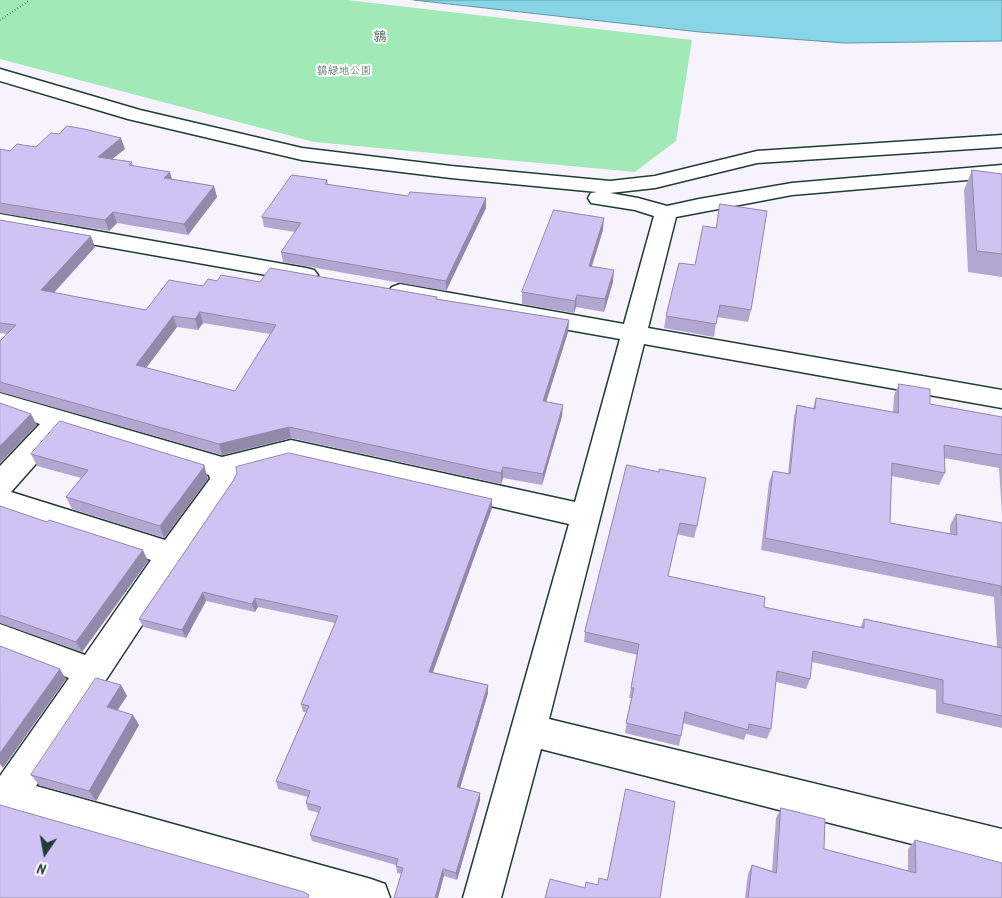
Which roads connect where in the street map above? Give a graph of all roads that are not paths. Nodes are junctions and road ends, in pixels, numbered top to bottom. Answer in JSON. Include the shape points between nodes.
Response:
{"nodes":[{"id":1,"x":0,"y":75,"type":"edge"},
{"id":2,"x":1002,"y":141,"type":"edge"},
{"id":3,"x":820,"y":151,"type":"junction"},
{"id":4,"x":1002,"y":171,"type":"edge"},
{"id":5,"x":503,"y":178,"type":"junction"},
{"id":6,"x":699,"y":205,"type":"junction"},
{"id":7,"x":666,"y":213,"type":"junction"},
{"id":8,"x":0,"y":221,"type":"edge"},
{"id":9,"x":331,"y":280,"type":"edge"},
{"id":10,"x":380,"y":288,"type":"edge"},
{"id":11,"x":634,"y":334,"type":"junction"},
{"id":12,"x":1002,"y":399,"type":"edge"},
{"id":13,"x":0,"y":402,"type":"edge"},
{"id":14,"x":59,"y":420,"type":"junction"},
{"id":15,"x":222,"y":468,"type":"junction"},
{"id":16,"x":0,"y":485,"type":"edge"},
{"id":17,"x":0,"y":500,"type":"edge"},
{"id":18,"x":586,"y":516,"type":"junction"},
{"id":19,"x":172,"y":554,"type":"junction"},
{"id":20,"x":0,"y":638,"type":"edge"},
{"id":21,"x":93,"y":672,"type":"junction"},
{"id":22,"x":529,"y":730,"type":"junction"},
{"id":23,"x":4,"y":794,"type":"edge"},
{"id":24,"x":1002,"y":848,"type":"edge"},
{"id":25,"x":371,"y":898,"type":"edge"},
{"id":26,"x":482,"y":898,"type":"edge"}],
"edges":[{"from":1,"to":5,"type":"street","via":[[144,117],[302,154]]},
{"from":2,"to":3,"type":"street"},
{"from":3,"to":5,"type":"street","via":[[757,157],[655,182],[610,187]]},
{"from":3,"to":6,"type":"street","via":[[705,195]]},
{"from":4,"to":6,"type":"street","via":[[792,188]]},
{"from":5,"to":7,"type":"street","via":[[530,188],[638,204]]},
{"from":6,"to":7,"type":"street"},
{"from":7,"to":11,"type":"street"},
{"from":8,"to":9,"type":"street"},
{"from":10,"to":11,"type":"street"},
{"from":11,"to":12,"type":"street"},
{"from":11,"to":18,"type":"street"},
{"from":13,"to":14,"type":"street"},
{"from":14,"to":15,"type":"street"},
{"from":14,"to":16,"type":"street"},
{"from":15,"to":18,"type":"street","via":[[291,450]]},
{"from":15,"to":19,"type":"street","via":[[224,481]]},
{"from":17,"to":19,"type":"street"},
{"from":18,"to":22,"type":"street"},
{"from":19,"to":21,"type":"street"},
{"from":20,"to":21,"type":"street"},
{"from":21,"to":23,"type":"street"},
{"from":22,"to":24,"type":"street"},
{"from":22,"to":26,"type":"street"},
{"from":23,"to":25,"type":"street"}]}
